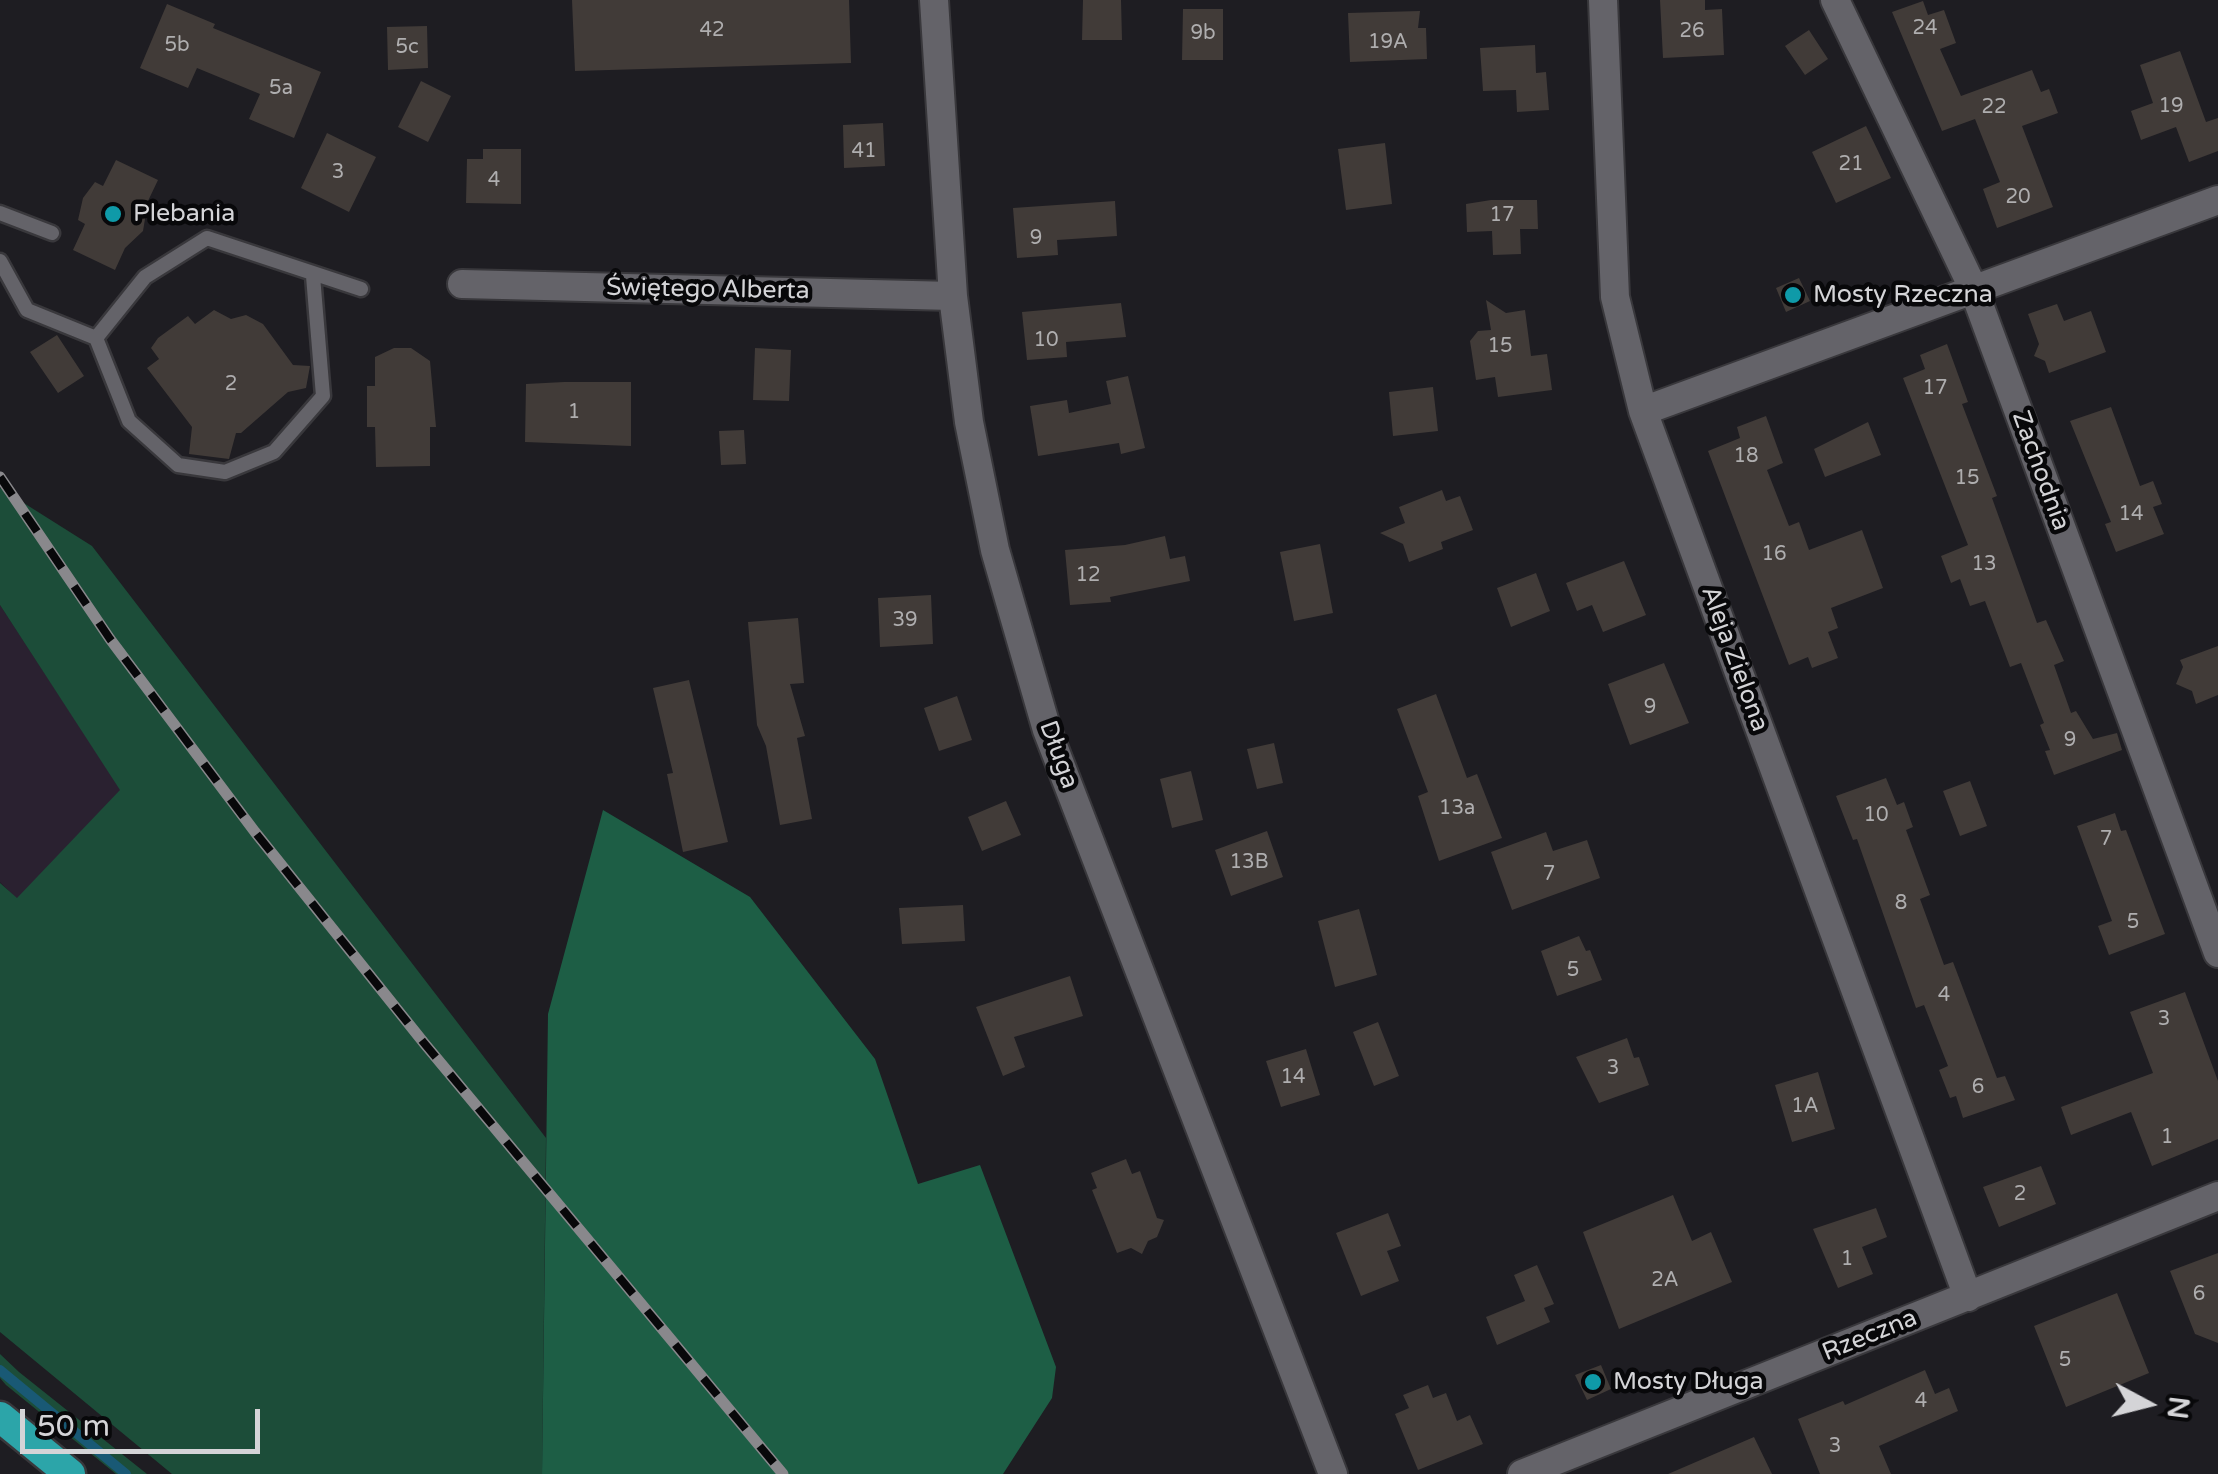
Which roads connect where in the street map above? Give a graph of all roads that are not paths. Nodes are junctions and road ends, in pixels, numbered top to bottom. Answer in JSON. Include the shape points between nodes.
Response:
{"nodes":[{"id":1,"x":934,"y":0,"type":"edge"},
{"id":2,"x":1603,"y":0,"type":"edge"},
{"id":3,"x":1835,"y":0,"type":"edge"},
{"id":4,"x":2218,"y":200,"type":"edge"},
{"id":5,"x":0,"y":213,"type":"edge"},
{"id":6,"x":52,"y":233,"type":"dead end"},
{"id":7,"x":0,"y":261,"type":"edge"},
{"id":8,"x":313,"y":276,"type":"junction"},
{"id":9,"x":462,"y":284,"type":"dead end"},
{"id":10,"x":1973,"y":288,"type":"junction"},
{"id":11,"x":362,"y":289,"type":"dead end"},
{"id":12,"x":953,"y":296,"type":"junction"},
{"id":13,"x":96,"y":338,"type":"junction"},
{"id":14,"x":1643,"y":411,"type":"junction"},
{"id":15,"x":2218,"y":953,"type":"edge"},
{"id":16,"x":2218,"y":1196,"type":"edge"},
{"id":17,"x":1968,"y":1297,"type":"junction"},
{"id":18,"x":0,"y":1417,"type":"edge"},
{"id":19,"x":70,"y":1474,"type":"edge"},
{"id":20,"x":1332,"y":1474,"type":"edge"},
{"id":21,"x":1522,"y":1474,"type":"edge"}],
"edges":[{"from":1,"to":12,"type":"street","name":"Długa"},
{"from":2,"to":14,"type":"street","name":"Aleja Zielona","via":[[1615,298]]},
{"from":3,"to":10,"type":"street","name":"Zachodnia"},
{"from":4,"to":10,"type":"street"},
{"from":5,"to":6,"type":"lane"},
{"from":7,"to":13,"type":"lane","via":[[28,310]]},
{"from":8,"to":11,"type":"lane"},
{"from":8,"to":13,"type":"lane","via":[[207,238],[145,277]]},
{"from":8,"to":13,"type":"lane","via":[[324,396],[274,452],[225,472],[178,465],[129,422]]},
{"from":9,"to":12,"type":"street","name":"Świętego Alberta"},
{"from":10,"to":14,"type":"street"},
{"from":10,"to":15,"type":"street","name":"Zachodnia"},
{"from":12,"to":20,"type":"street","name":"Długa","via":[[994,550],[1047,730]]},
{"from":14,"to":17,"type":"street","name":"Aleja Zielona"},
{"from":16,"to":17,"type":"street","name":"Rzeczna"},
{"from":17,"to":21,"type":"street","name":"Rzeczna"},
{"from":18,"to":19,"type":"highway"}]}
